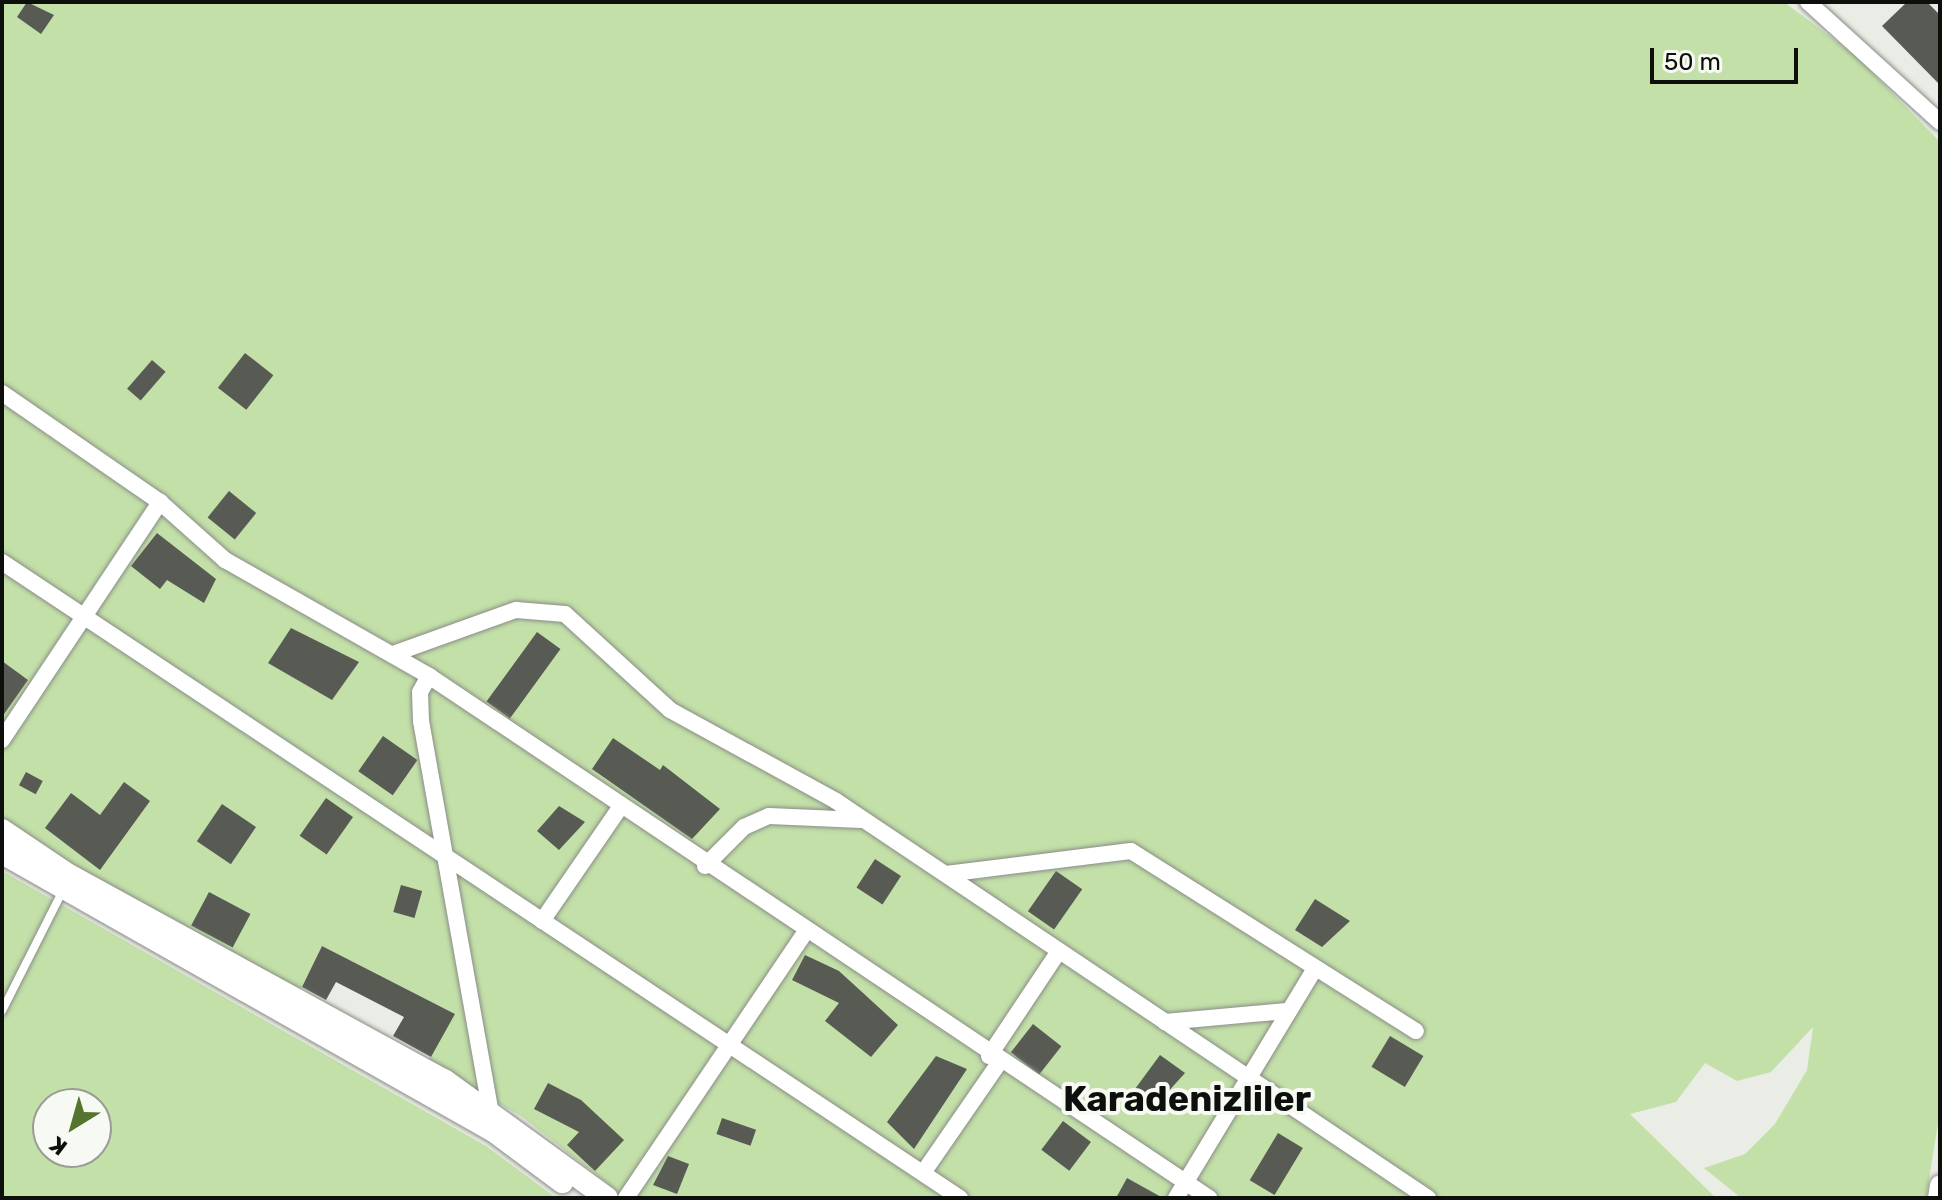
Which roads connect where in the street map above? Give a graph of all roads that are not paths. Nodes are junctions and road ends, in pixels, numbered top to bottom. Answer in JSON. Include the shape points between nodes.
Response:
{"nodes":[{"id":1,"x":1808,"y":2,"type":"edge"},
{"id":2,"x":1940,"y":122,"type":"edge"},
{"id":3,"x":2,"y":377,"type":"edge"},
{"id":4,"x":2,"y":393,"type":"edge"},
{"id":5,"x":17,"y":403,"type":"junction"},
{"id":6,"x":160,"y":502,"type":"junction"},
{"id":7,"x":2,"y":562,"type":"edge"},
{"id":8,"x":86,"y":618,"type":"junction"},
{"id":9,"x":393,"y":654,"type":"junction"},
{"id":10,"x":429,"y":676,"type":"junction"},
{"id":11,"x":2,"y":740,"type":"edge"},
{"id":12,"x":619,"y":809,"type":"junction"},
{"id":13,"x":866,"y":821,"type":"junction"},
{"id":14,"x":2,"y":830,"type":"edge"},
{"id":15,"x":2,"y":853,"type":"edge"},
{"id":16,"x":446,"y":857,"type":"junction"},
{"id":17,"x":705,"y":866,"type":"junction"},
{"id":18,"x":946,"y":874,"type":"junction"},
{"id":19,"x":63,"y":889,"type":"junction"},
{"id":20,"x":542,"y":921,"type":"junction"},
{"id":21,"x":805,"y":933,"type":"junction"},
{"id":22,"x":1059,"y":951,"type":"junction"},
{"id":23,"x":1313,"y":972,"type":"junction"},
{"id":24,"x":6,"y":990,"type":"edge"},
{"id":25,"x":2,"y":1011,"type":"edge"},
{"id":26,"x":1287,"y":1011,"type":"junction"},
{"id":27,"x":1165,"y":1022,"type":"junction"},
{"id":28,"x":1416,"y":1031,"type":"dead end"},
{"id":29,"x":728,"y":1045,"type":"junction"},
{"id":30,"x":994,"y":1060,"type":"junction"},
{"id":31,"x":1247,"y":1074,"type":"junction"},
{"id":32,"x":491,"y":1108,"type":"junction"},
{"id":33,"x":495,"y":1132,"type":"junction"},
{"id":34,"x":923,"y":1173,"type":"junction"},
{"id":35,"x":1184,"y":1181,"type":"junction"},
{"id":36,"x":1940,"y":1185,"type":"edge"},
{"id":37,"x":583,"y":1198,"type":"edge"},
{"id":38,"x":607,"y":1198,"type":"edge"},
{"id":39,"x":626,"y":1198,"type":"edge"},
{"id":40,"x":960,"y":1198,"type":"edge"},
{"id":41,"x":1176,"y":1198,"type":"edge"},
{"id":42,"x":1209,"y":1198,"type":"edge"},
{"id":43,"x":1428,"y":1198,"type":"edge"},
{"id":44,"x":1938,"y":1198,"type":"edge"}],
"edges":[{"from":1,"to":2,"type":"street"},
{"from":3,"to":5,"type":"street"},
{"from":4,"to":5,"type":"street"},
{"from":5,"to":6,"type":"street"},
{"from":6,"to":8,"type":"street"},
{"from":6,"to":9,"type":"street","via":[[225,560]]},
{"from":7,"to":8,"type":"street"},
{"from":8,"to":11,"type":"street"},
{"from":8,"to":16,"type":"street"},
{"from":9,"to":10,"type":"street"},
{"from":9,"to":13,"type":"street","via":[[516,610],[565,614],[670,710]]},
{"from":10,"to":12,"type":"street"},
{"from":10,"to":16,"type":"street","via":[[420,692],[421,721]]},
{"from":12,"to":17,"type":"street"},
{"from":12,"to":20,"type":"street"},
{"from":13,"to":17,"type":"street","via":[[769,816],[744,827]]},
{"from":13,"to":18,"type":"street"},
{"from":14,"to":32,"type":"main road","via":[[67,874]]},
{"from":15,"to":19,"type":"main road"},
{"from":16,"to":20,"type":"street"},
{"from":16,"to":32,"type":"street"},
{"from":17,"to":21,"type":"street"},
{"from":18,"to":22,"type":"street"},
{"from":18,"to":23,"type":"street","via":[[1131,851]]},
{"from":19,"to":24,"type":"lane"},
{"from":19,"to":33,"type":"main road"},
{"from":20,"to":29,"type":"street"},
{"from":21,"to":29,"type":"street"},
{"from":21,"to":30,"type":"street"},
{"from":22,"to":27,"type":"street"},
{"from":22,"to":30,"type":"street"},
{"from":23,"to":26,"type":"street"},
{"from":23,"to":28,"type":"street"},
{"from":24,"to":25,"type":"lane"},
{"from":26,"to":27,"type":"street"},
{"from":26,"to":31,"type":"street"},
{"from":27,"to":31,"type":"street"},
{"from":29,"to":34,"type":"street"},
{"from":29,"to":39,"type":"street"},
{"from":30,"to":34,"type":"street"},
{"from":30,"to":35,"type":"street"},
{"from":31,"to":35,"type":"street"},
{"from":31,"to":43,"type":"street"},
{"from":32,"to":33,"type":"street"},
{"from":32,"to":38,"type":"main road"},
{"from":33,"to":37,"type":"main road"},
{"from":34,"to":40,"type":"street"},
{"from":35,"to":41,"type":"street"},
{"from":35,"to":42,"type":"street"},
{"from":36,"to":44,"type":"street"}]}
